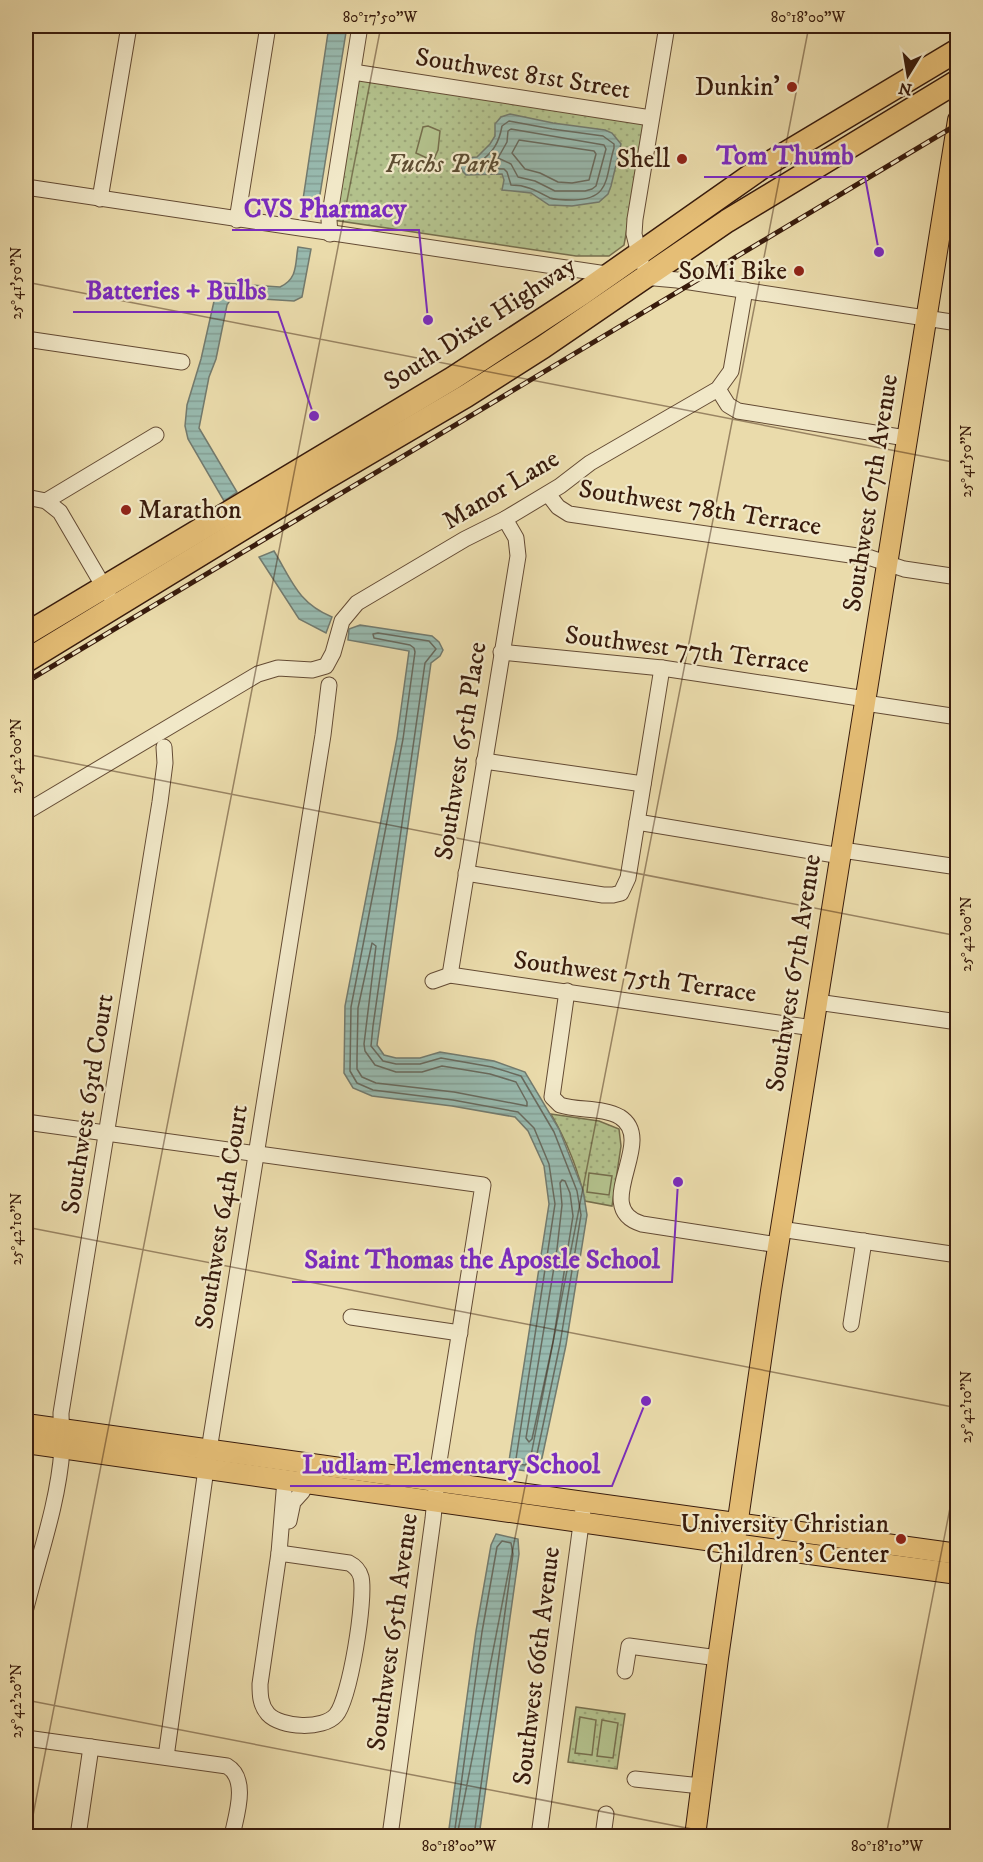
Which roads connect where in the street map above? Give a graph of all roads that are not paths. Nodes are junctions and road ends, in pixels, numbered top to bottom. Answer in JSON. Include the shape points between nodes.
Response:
{"nodes":[{"id":1,"x":129,"y":26,"type":"edge"},
{"id":2,"x":268,"y":26,"type":"edge"},
{"id":3,"x":360,"y":26,"type":"edge"},
{"id":4,"x":667,"y":26,"type":"edge"},
{"id":5,"x":957,"y":50,"type":"edge"},
{"id":6,"x":352,"y":72,"type":"junction"},
{"id":7,"x":957,"y":81,"type":"edge"},
{"id":8,"x":651,"y":118,"type":"junction"},
{"id":9,"x":957,"y":120,"type":"edge"},
{"id":10,"x":954,"y":164,"type":"edge"},
{"id":11,"x":26,"y":191,"type":"edge"},
{"id":12,"x":100,"y":199,"type":"junction"},
{"id":13,"x":237,"y":220,"type":"junction"},
{"id":14,"x":330,"y":234,"type":"junction"},
{"id":15,"x":639,"y":253,"type":"junction"},
{"id":16,"x":609,"y":275,"type":"junction"},
{"id":17,"x":644,"y":278,"type":"junction"},
{"id":18,"x":745,"y":290,"type":"junction"},
{"id":19,"x":926,"y":318,"type":"junction"},
{"id":20,"x":957,"y":323,"type":"edge"},
{"id":21,"x":26,"y":339,"type":"edge"},
{"id":22,"x":182,"y":362,"type":"dead end"},
{"id":23,"x":718,"y":389,"type":"junction"},
{"id":24,"x":376,"y":424,"type":"junction"},
{"id":25,"x":156,"y":435,"type":"dead end"},
{"id":26,"x":906,"y":438,"type":"junction"},
{"id":27,"x":326,"y":478,"type":"junction"},
{"id":28,"x":548,"y":494,"type":"junction"},
{"id":29,"x":26,"y":497,"type":"edge"},
{"id":30,"x":46,"y":501,"type":"junction"},
{"id":31,"x":505,"y":519,"type":"junction"},
{"id":32,"x":886,"y":564,"type":"junction"},
{"id":33,"x":957,"y":578,"type":"edge"},
{"id":34,"x":104,"y":587,"type":"junction"},
{"id":35,"x":116,"y":606,"type":"junction"},
{"id":36,"x":26,"y":634,"type":"edge"},
{"id":37,"x":501,"y":652,"type":"junction"},
{"id":38,"x":26,"y":661,"type":"edge"},
{"id":39,"x":662,"y":668,"type":"junction"},
{"id":40,"x":329,"y":685,"type":"dead end"},
{"id":41,"x":866,"y":701,"type":"junction"},
{"id":42,"x":957,"y":717,"type":"edge"},
{"id":43,"x":164,"y":747,"type":"dead end"},
{"id":44,"x":484,"y":761,"type":"junction"},
{"id":45,"x":643,"y":784,"type":"junction"},
{"id":46,"x":26,"y":812,"type":"edge"},
{"id":47,"x":638,"y":822,"type":"junction"},
{"id":48,"x":841,"y":853,"type":"junction"},
{"id":49,"x":957,"y":867,"type":"edge"},
{"id":50,"x":466,"y":873,"type":"junction"},
{"id":51,"x":450,"y":975,"type":"junction"},
{"id":52,"x":433,"y":981,"type":"dead end"},
{"id":53,"x":567,"y":991,"type":"junction"},
{"id":54,"x":817,"y":1002,"type":"junction"},
{"id":55,"x":957,"y":1022,"type":"edge"},
{"id":56,"x":813,"y":1028,"type":"junction"},
{"id":57,"x":26,"y":1122,"type":"edge"},
{"id":58,"x":107,"y":1134,"type":"junction"},
{"id":59,"x":257,"y":1155,"type":"junction"},
{"id":60,"x":779,"y":1237,"type":"junction"},
{"id":61,"x":864,"y":1241,"type":"junction"},
{"id":62,"x":957,"y":1255,"type":"edge"},
{"id":63,"x":351,"y":1317,"type":"dead end"},
{"id":64,"x":851,"y":1324,"type":"dead end"},
{"id":65,"x":460,"y":1334,"type":"junction"},
{"id":66,"x":26,"y":1424,"type":"edge"},
{"id":67,"x":62,"y":1439,"type":"junction"},
{"id":68,"x":26,"y":1443,"type":"edge"},
{"id":69,"x":208,"y":1459,"type":"junction"},
{"id":70,"x":285,"y":1480,"type":"junction"},
{"id":71,"x":437,"y":1482,"type":"junction"},
{"id":72,"x":307,"y":1483,"type":"junction"},
{"id":73,"x":435,"y":1502,"type":"junction"},
{"id":74,"x":582,"y":1512,"type":"junction"},
{"id":75,"x":737,"y":1524,"type":"junction"},
{"id":76,"x":281,"y":1535,"type":"junction"},
{"id":77,"x":734,"y":1544,"type":"junction"},
{"id":78,"x":279,"y":1553,"type":"junction"},
{"id":79,"x":957,"y":1554,"type":"edge"},
{"id":80,"x":957,"y":1574,"type":"edge"},
{"id":81,"x":26,"y":1608,"type":"edge"},
{"id":82,"x":718,"y":1658,"type":"junction"},
{"id":83,"x":625,"y":1671,"type":"dead end"},
{"id":84,"x":26,"y":1738,"type":"edge"},
{"id":85,"x":91,"y":1747,"type":"junction"},
{"id":86,"x":166,"y":1757,"type":"junction"},
{"id":87,"x":635,"y":1779,"type":"dead end"},
{"id":88,"x":701,"y":1786,"type":"junction"},
{"id":89,"x":606,"y":1814,"type":"dead end"},
{"id":90,"x":78,"y":1836,"type":"edge"},
{"id":91,"x":232,"y":1836,"type":"edge"},
{"id":92,"x":390,"y":1836,"type":"edge"},
{"id":93,"x":539,"y":1836,"type":"edge"},
{"id":94,"x":603,"y":1836,"type":"edge"},
{"id":95,"x":695,"y":1836,"type":"edge"}],
"edges":[{"from":1,"to":12,"type":"street"},
{"from":2,"to":13,"type":"street"},
{"from":3,"to":6,"type":"street"},
{"from":4,"to":8,"type":"street"},
{"from":5,"to":15,"type":"highway","name":"South Dixie Highway","via":[[764,166]]},
{"from":6,"to":8,"type":"street","name":"Southwest 81st Street"},
{"from":6,"to":14,"type":"street","via":[[329,219]]},
{"from":7,"to":17,"type":"highway","name":"South Dixie Highway","via":[[753,205]]},
{"from":8,"to":15,"type":"street","via":[[634,227]]},
{"from":9,"to":10,"type":"main road","name":"Southwest 67th Avenue"},
{"from":10,"to":19,"type":"main road","name":"Southwest 67th Avenue"},
{"from":11,"to":12,"type":"street"},
{"from":12,"to":13,"type":"street"},
{"from":13,"to":14,"type":"street"},
{"from":14,"to":16,"type":"street"},
{"from":15,"to":16,"type":"highway","name":"South Dixie Highway"},
{"from":15,"to":17,"type":"street"},
{"from":16,"to":17,"type":"street"},
{"from":16,"to":24,"type":"highway","name":"South Dixie Highway"},
{"from":17,"to":18,"type":"street"},
{"from":17,"to":27,"type":"highway","name":"South Dixie Highway","via":[[501,374]]},
{"from":18,"to":19,"type":"street"},
{"from":18,"to":23,"type":"street","via":[[731,371]]},
{"from":19,"to":20,"type":"street"},
{"from":19,"to":26,"type":"main road","name":"Southwest 67th Avenue"},
{"from":21,"to":22,"type":"street"},
{"from":23,"to":26,"type":"street","via":[[728,405],[739,412]]},
{"from":23,"to":28,"type":"street","name":"Manor Lane","via":[[590,463]]},
{"from":24,"to":27,"type":"highway","via":[[372,442],[335,465]]},
{"from":24,"to":34,"type":"highway","name":"South Dixie Highway"},
{"from":25,"to":30,"type":"street"},
{"from":26,"to":32,"type":"main road","name":"Southwest 67th Avenue"},
{"from":27,"to":35,"type":"highway","name":"South Dixie Highway"},
{"from":28,"to":31,"type":"street","name":"Manor Lane"},
{"from":28,"to":32,"type":"street","name":"Southwest 78th Terrace","via":[[569,514],[871,558]]},
{"from":29,"to":30,"type":"street"},
{"from":30,"to":34,"type":"street","via":[[63,516]]},
{"from":31,"to":37,"type":"street","name":"Southwest 65th Place","via":[[518,550]]},
{"from":31,"to":46,"type":"street","name":"Manor Lane","via":[[357,603],[343,618],[332,657],[323,668],[278,668],[253,677]]},
{"from":32,"to":33,"type":"street","name":"Southwest 78th Terrace"},
{"from":32,"to":41,"type":"main road","name":"Southwest 67th Avenue"},
{"from":34,"to":35,"type":"street"},
{"from":34,"to":36,"type":"highway","name":"South Dixie Highway"},
{"from":35,"to":38,"type":"highway","name":"South Dixie Highway"},
{"from":37,"to":39,"type":"street","name":"Southwest 77th Terrace"},
{"from":37,"to":44,"type":"street","name":"Southwest 65th Place"},
{"from":39,"to":41,"type":"street","name":"Southwest 77th Terrace"},
{"from":39,"to":45,"type":"street"},
{"from":40,"to":59,"type":"street","name":"Southwest 64th Court"},
{"from":41,"to":42,"type":"street","name":"Southwest 77th Terrace"},
{"from":41,"to":48,"type":"main road","name":"Southwest 67th Avenue"},
{"from":43,"to":58,"type":"street","name":"Southwest 63rd Court","via":[[162,791]]},
{"from":44,"to":45,"type":"street"},
{"from":44,"to":50,"type":"street","name":"Southwest 65th Place"},
{"from":45,"to":47,"type":"street"},
{"from":47,"to":48,"type":"street"},
{"from":47,"to":50,"type":"street","via":[[628,878],[621,893],[603,895]]},
{"from":48,"to":49,"type":"street"},
{"from":48,"to":54,"type":"main road","name":"Southwest 67th Avenue"},
{"from":50,"to":51,"type":"street","name":"Southwest 65th Place"},
{"from":51,"to":52,"type":"street"},
{"from":51,"to":53,"type":"street","name":"Southwest 75th Terrace"},
{"from":53,"to":56,"type":"street","name":"Southwest 75th Terrace"},
{"from":53,"to":60,"type":"street","via":[[553,1099],[563,1107],[613,1114],[628,1125],[632,1143],[621,1198],[624,1212],[632,1221],[642,1224],[746,1240]]},
{"from":54,"to":55,"type":"street"},
{"from":54,"to":56,"type":"main road","name":"Southwest 67th Avenue"},
{"from":56,"to":60,"type":"main road","name":"Southwest 67th Avenue"},
{"from":57,"to":58,"type":"street"},
{"from":58,"to":59,"type":"street"},
{"from":58,"to":67,"type":"street","name":"Southwest 63rd Court","via":[[61,1413]]},
{"from":59,"to":65,"type":"street","name":"Southwest 65th Avenue","via":[[483,1185]]},
{"from":59,"to":69,"type":"street","name":"Southwest 64th Court"},
{"from":60,"to":61,"type":"street"},
{"from":60,"to":75,"type":"main road","name":"Southwest 67th Avenue"},
{"from":61,"to":62,"type":"street"},
{"from":61,"to":64,"type":"street"},
{"from":63,"to":65,"type":"street"},
{"from":65,"to":71,"type":"street","name":"Southwest 65th Avenue"},
{"from":66,"to":67,"type":"main road"},
{"from":67,"to":68,"type":"main road"},
{"from":67,"to":69,"type":"main road"},
{"from":67,"to":81,"type":"street","name":"Southwest 63rd Court","via":[[51,1517]]},
{"from":69,"to":70,"type":"main road"},
{"from":69,"to":71,"type":"main road"},
{"from":69,"to":86,"type":"street","name":"Southwest 64th Court"},
{"from":70,"to":72,"type":"main road"},
{"from":70,"to":76,"type":"street"},
{"from":71,"to":73,"type":"street","name":"Southwest 65th Avenue"},
{"from":71,"to":74,"type":"main road"},
{"from":72,"to":73,"type":"main road"},
{"from":72,"to":76,"type":"street","via":[[293,1502],[287,1532]]},
{"from":73,"to":74,"type":"main road"},
{"from":73,"to":92,"type":"street","name":"Southwest 65th Avenue"},
{"from":74,"to":75,"type":"main road"},
{"from":74,"to":77,"type":"main road"},
{"from":74,"to":93,"type":"street","name":"Southwest 66th Avenue"},
{"from":75,"to":77,"type":"main road","name":"Southwest 67th Avenue"},
{"from":75,"to":79,"type":"main road"},
{"from":76,"to":78,"type":"street"},
{"from":77,"to":80,"type":"main road"},
{"from":77,"to":82,"type":"main road","name":"Southwest 67th Avenue"},
{"from":78,"to":78,"type":"street","via":[[349,1563],[361,1578],[361,1606],[348,1686],[339,1712],[327,1722],[301,1725],[274,1719],[265,1711],[260,1697]]},
{"from":82,"to":83,"type":"street","via":[[628,1646]]},
{"from":82,"to":88,"type":"main road","name":"Southwest 67th Avenue"},
{"from":84,"to":85,"type":"street"},
{"from":85,"to":86,"type":"street"},
{"from":85,"to":90,"type":"street"},
{"from":86,"to":91,"type":"street","via":[[221,1764],[235,1772],[239,1793]]},
{"from":87,"to":88,"type":"street"},
{"from":88,"to":95,"type":"main road","name":"Southwest 67th Avenue"},
{"from":89,"to":94,"type":"street"}]}
